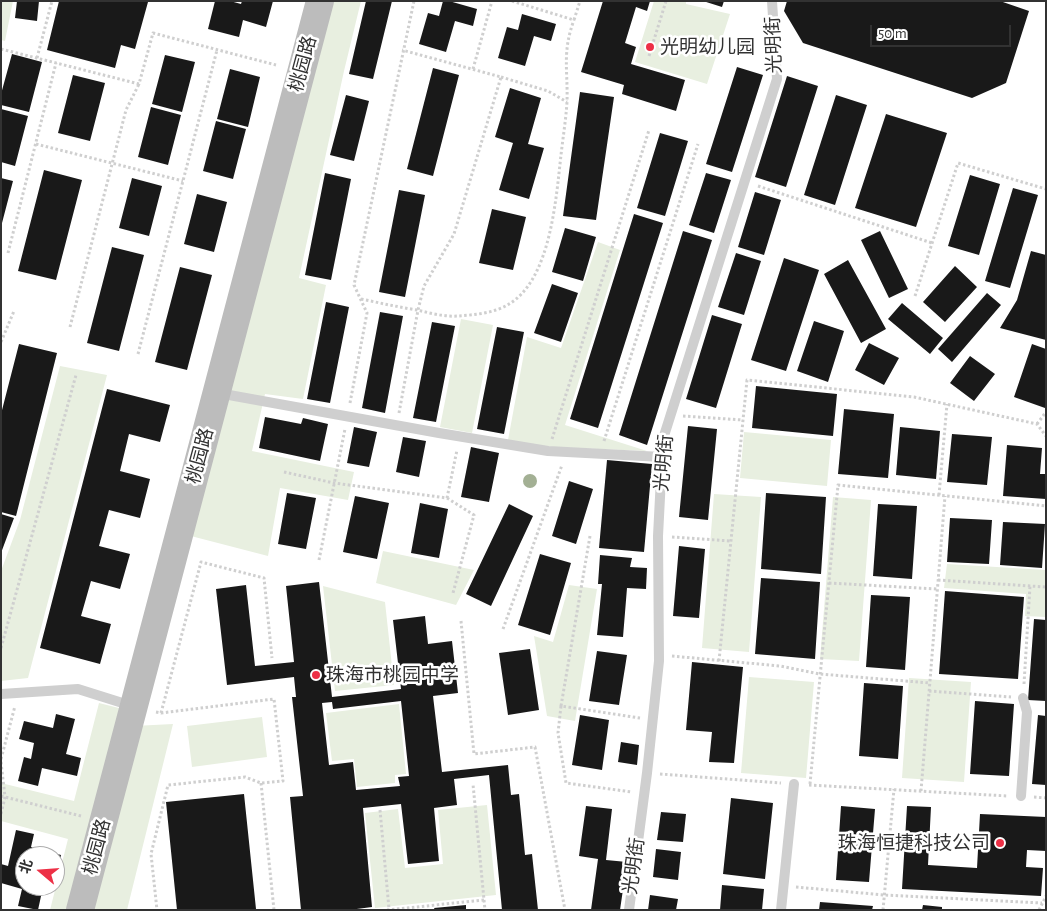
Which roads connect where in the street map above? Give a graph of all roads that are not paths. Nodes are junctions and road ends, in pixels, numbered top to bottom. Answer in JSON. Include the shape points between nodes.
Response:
{"nodes":[{"id":1,"x":320,"y":1,"type":"edge"},
{"id":2,"x":772,"y":1,"type":"edge"},
{"id":3,"x":217,"y":393,"type":"junction"},
{"id":4,"x":662,"y":457,"type":"junction"},
{"id":5,"x":1,"y":694,"type":"edge"},
{"id":6,"x":1023,"y":698,"type":"road end"},
{"id":7,"x":134,"y":707,"type":"junction"},
{"id":8,"x":794,"y":784,"type":"road end"},
{"id":9,"x":1021,"y":796,"type":"road end"},
{"id":10,"x":80,"y":910,"type":"edge"},
{"id":11,"x":628,"y":910,"type":"edge"},
{"id":12,"x":781,"y":910,"type":"edge"}],
"edges":[{"from":1,"to":3,"type":"street","name":"桃园路"},
{"from":2,"to":4,"type":"lane","name":"光明街","via":[[777,79],[663,439]]},
{"from":3,"to":4,"type":"lane","via":[[548,451]]},
{"from":3,"to":7,"type":"street","name":"桃园路"},
{"from":4,"to":11,"type":"lane","name":"光明街","via":[[658,536],[659,655]]},
{"from":5,"to":7,"type":"lane","via":[[78,689]]},
{"from":6,"to":9,"type":"lane","via":[[1027,712]]},
{"from":7,"to":10,"type":"street","name":"桃园路"},
{"from":8,"to":12,"type":"lane"}]}
